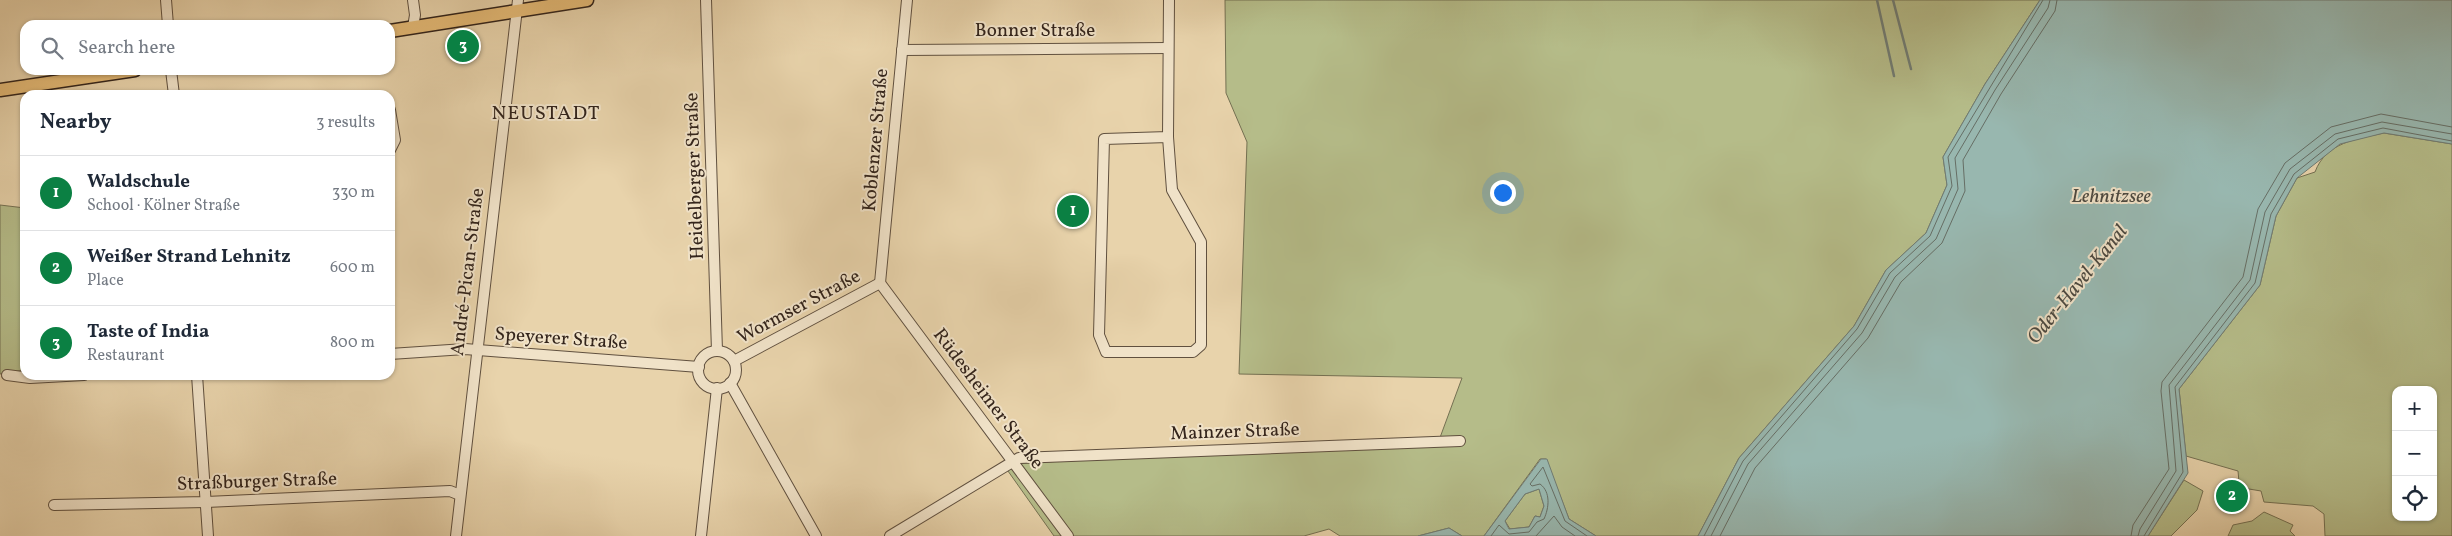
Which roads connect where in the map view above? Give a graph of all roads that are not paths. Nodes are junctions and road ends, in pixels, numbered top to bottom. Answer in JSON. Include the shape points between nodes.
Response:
{"nodes":[{"id":1,"x":166,"y":0,"type":"edge"},
{"id":2,"x":414,"y":0,"type":"edge"},
{"id":3,"x":587,"y":0,"type":"edge"},
{"id":4,"x":706,"y":0,"type":"edge"},
{"id":5,"x":907,"y":0,"type":"edge"},
{"id":6,"x":1170,"y":0,"type":"edge"},
{"id":7,"x":517,"y":6,"type":"edge"},
{"id":8,"x":168,"y":20,"type":"edge"},
{"id":9,"x":413,"y":27,"type":"junction"},
{"id":10,"x":395,"y":30,"type":"edge"},
{"id":11,"x":1168,"y":48,"type":"junction"},
{"id":12,"x":902,"y":50,"type":"junction"},
{"id":13,"x":101,"y":75,"type":"edge"},
{"id":14,"x":172,"y":75,"type":"edge"},
{"id":15,"x":0,"y":90,"type":"edge"},
{"id":16,"x":174,"y":90,"type":"edge"},
{"id":17,"x":1168,"y":137,"type":"junction"},
{"id":18,"x":880,"y":283,"type":"junction"},
{"id":19,"x":476,"y":350,"type":"junction"},
{"id":20,"x":717,"y":351,"type":"junction"},
{"id":21,"x":395,"y":354,"type":"edge"},
{"id":22,"x":734,"y":361,"type":"junction"},
{"id":23,"x":699,"y":367,"type":"junction"},
{"id":24,"x":7,"y":375,"type":"dead end"},
{"id":25,"x":20,"y":377,"type":"edge"},
{"id":26,"x":197,"y":380,"type":"edge"},
{"id":27,"x":730,"y":383,"type":"junction"},
{"id":28,"x":717,"y":388,"type":"junction"},
{"id":29,"x":1460,"y":441,"type":"dead end"},
{"id":30,"x":1013,"y":460,"type":"junction"},
{"id":31,"x":460,"y":496,"type":"junction"},
{"id":32,"x":206,"y":502,"type":"junction"},
{"id":33,"x":54,"y":505,"type":"dead end"},
{"id":34,"x":208,"y":536,"type":"edge"},
{"id":35,"x":456,"y":536,"type":"edge"},
{"id":36,"x":701,"y":536,"type":"edge"},
{"id":37,"x":816,"y":536,"type":"edge"},
{"id":38,"x":890,"y":536,"type":"edge"},
{"id":39,"x":1068,"y":536,"type":"edge"}],
"edges":[{"from":1,"to":8,"type":"street"},
{"from":2,"to":9,"type":"street"},
{"from":3,"to":7,"type":"main road"},
{"from":4,"to":20,"type":"street","name":"Heidelberger Straße"},
{"from":5,"to":12,"type":"street","name":"Koblenzer Straße"},
{"from":6,"to":11,"type":"street"},
{"from":7,"to":9,"type":"main road"},
{"from":7,"to":19,"type":"street","name":"André-Pican-Straße"},
{"from":9,"to":10,"type":"main road"},
{"from":11,"to":12,"type":"street","name":"Bonner Straße"},
{"from":11,"to":17,"type":"street"},
{"from":12,"to":18,"type":"street","name":"Koblenzer Straße"},
{"from":13,"to":15,"type":"main road"},
{"from":14,"to":16,"type":"street"},
{"from":17,"to":17,"type":"street","via":[[1104,139],[1100,335],[1106,352],[1193,352],[1201,345],[1201,242],[1172,190]]},
{"from":18,"to":22,"type":"street","name":"Wormser Straße"},
{"from":18,"to":30,"type":"street","name":"Rüdesheimer Straße"},
{"from":19,"to":21,"type":"street","name":"Speyerer Straße"},
{"from":19,"to":23,"type":"street","name":"Speyerer Straße"},
{"from":19,"to":31,"type":"street","name":"André-Pican-Straße"},
{"from":20,"to":22,"type":"street","via":[[726,353]]},
{"from":20,"to":23,"type":"street","via":[[703,357]]},
{"from":22,"to":27,"type":"street","via":[[736,373]]},
{"from":23,"to":28,"type":"street","via":[[701,380]]},
{"from":24,"to":25,"type":"street"},
{"from":26,"to":32,"type":"street"},
{"from":27,"to":28,"type":"street"},
{"from":27,"to":37,"type":"street"},
{"from":28,"to":36,"type":"street"},
{"from":29,"to":30,"type":"street","name":"Mainzer Straße"},
{"from":30,"to":38,"type":"street"},
{"from":30,"to":39,"type":"street","name":"Rüdesheimer Straße"},
{"from":31,"to":32,"type":"street","name":"Straßburger Straße","via":[[450,491]]},
{"from":31,"to":35,"type":"street","name":"André-Pican-Straße"},
{"from":32,"to":33,"type":"street","name":"Straßburger Straße"},
{"from":32,"to":34,"type":"street"}]}
